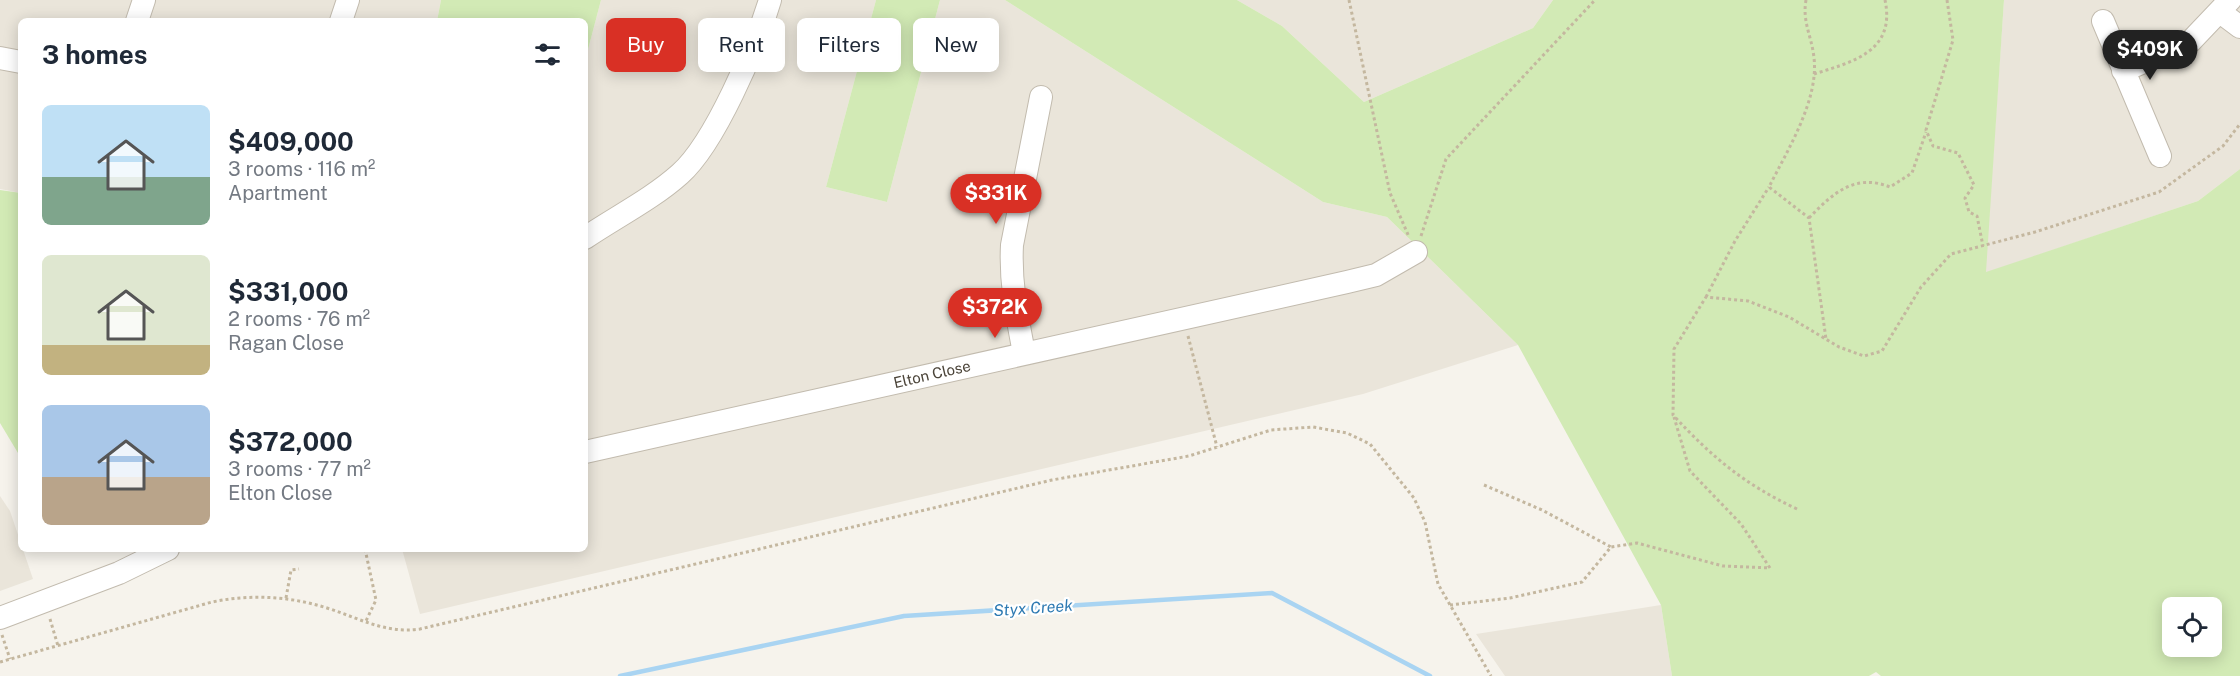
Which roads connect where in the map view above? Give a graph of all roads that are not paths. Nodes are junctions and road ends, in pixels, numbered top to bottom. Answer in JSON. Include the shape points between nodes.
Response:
{"nodes":[{"id":1,"x":144,"y":0,"type":"edge"},
{"id":2,"x":348,"y":0,"type":"edge"},
{"id":3,"x":770,"y":0,"type":"edge"},
{"id":4,"x":2225,"y":6,"type":"edge"},
{"id":5,"x":138,"y":18,"type":"edge"},
{"id":6,"x":342,"y":18,"type":"edge"},
{"id":7,"x":2103,"y":21,"type":"dead end"},
{"id":8,"x":2240,"y":27,"type":"edge"},
{"id":9,"x":0,"y":58,"type":"edge"},
{"id":10,"x":18,"y":61,"type":"edge"},
{"id":11,"x":2123,"y":70,"type":"junction"},
{"id":12,"x":1041,"y":97,"type":"dead end"},
{"id":13,"x":2160,"y":156,"type":"dead end"},
{"id":14,"x":588,"y":236,"type":"edge"},
{"id":15,"x":1416,"y":252,"type":"road end"},
{"id":16,"x":1024,"y":353,"type":"junction"},
{"id":17,"x":588,"y":451,"type":"edge"},
{"id":18,"x":162,"y":552,"type":"edge"},
{"id":19,"x":1,"y":626,"type":"edge"}],
"edges":[{"from":1,"to":5,"type":"street"},
{"from":2,"to":6,"type":"street"},
{"from":3,"to":14,"type":"street","via":[[701,153],[680,174]]},
{"from":4,"to":8,"type":"street"},
{"from":4,"to":11,"type":"street","via":[[2190,42]]},
{"from":7,"to":11,"type":"street"},
{"from":9,"to":10,"type":"street"},
{"from":11,"to":13,"type":"street"},
{"from":12,"to":16,"type":"street","via":[[1012,245],[1012,292]]},
{"from":15,"to":16,"type":"street","name":"Elton Close","via":[[1366,277]]},
{"from":16,"to":17,"type":"street","name":"Elton Close"},
{"from":18,"to":19,"type":"street"}]}
